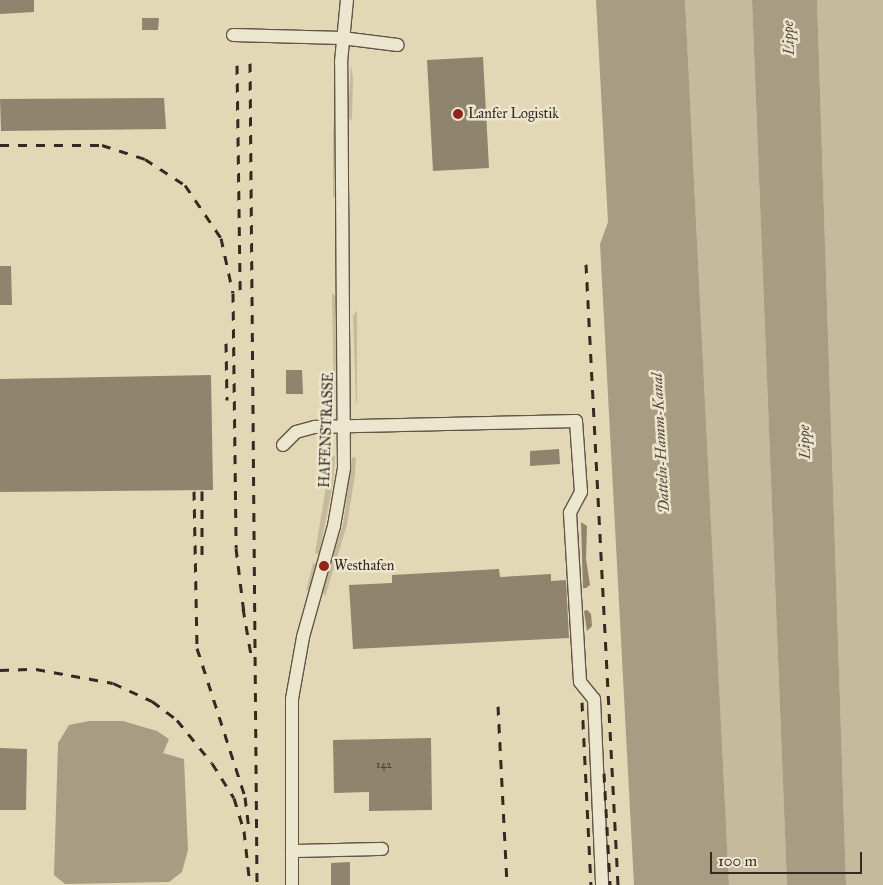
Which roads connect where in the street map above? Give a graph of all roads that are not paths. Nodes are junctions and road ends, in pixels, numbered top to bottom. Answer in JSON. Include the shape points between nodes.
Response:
{"nodes":[{"id":1,"x":346,"y":0,"type":"edge"},
{"id":2,"x":233,"y":35,"type":"dead end"},
{"id":3,"x":342,"y":38,"type":"junction"},
{"id":4,"x":398,"y":45,"type":"dead end"},
{"id":5,"x":345,"y":427,"type":"junction"},
{"id":6,"x":283,"y":445,"type":"dead end"},
{"id":7,"x":382,"y":849,"type":"dead end"},
{"id":8,"x":292,"y":851,"type":"junction"},
{"id":9,"x":292,"y":885,"type":"edge"},
{"id":10,"x":602,"y":885,"type":"edge"}],
"edges":[{"from":1,"to":3,"type":"street","name":"HAFENSTRASSE"},
{"from":2,"to":3,"type":"street"},
{"from":3,"to":4,"type":"street"},
{"from":3,"to":5,"type":"street","name":"HAFENSTRASSE"},
{"from":5,"to":6,"type":"street","via":[[304,430]]},
{"from":5,"to":8,"type":"street","name":"HAFENSTRASSE","via":[[338,509],[302,637],[292,699]]},
{"from":5,"to":10,"type":"street","via":[[576,421],[581,492],[570,513],[580,682],[594,700]]},
{"from":7,"to":8,"type":"street"},
{"from":8,"to":9,"type":"street","name":"HAFENSTRASSE"}]}
